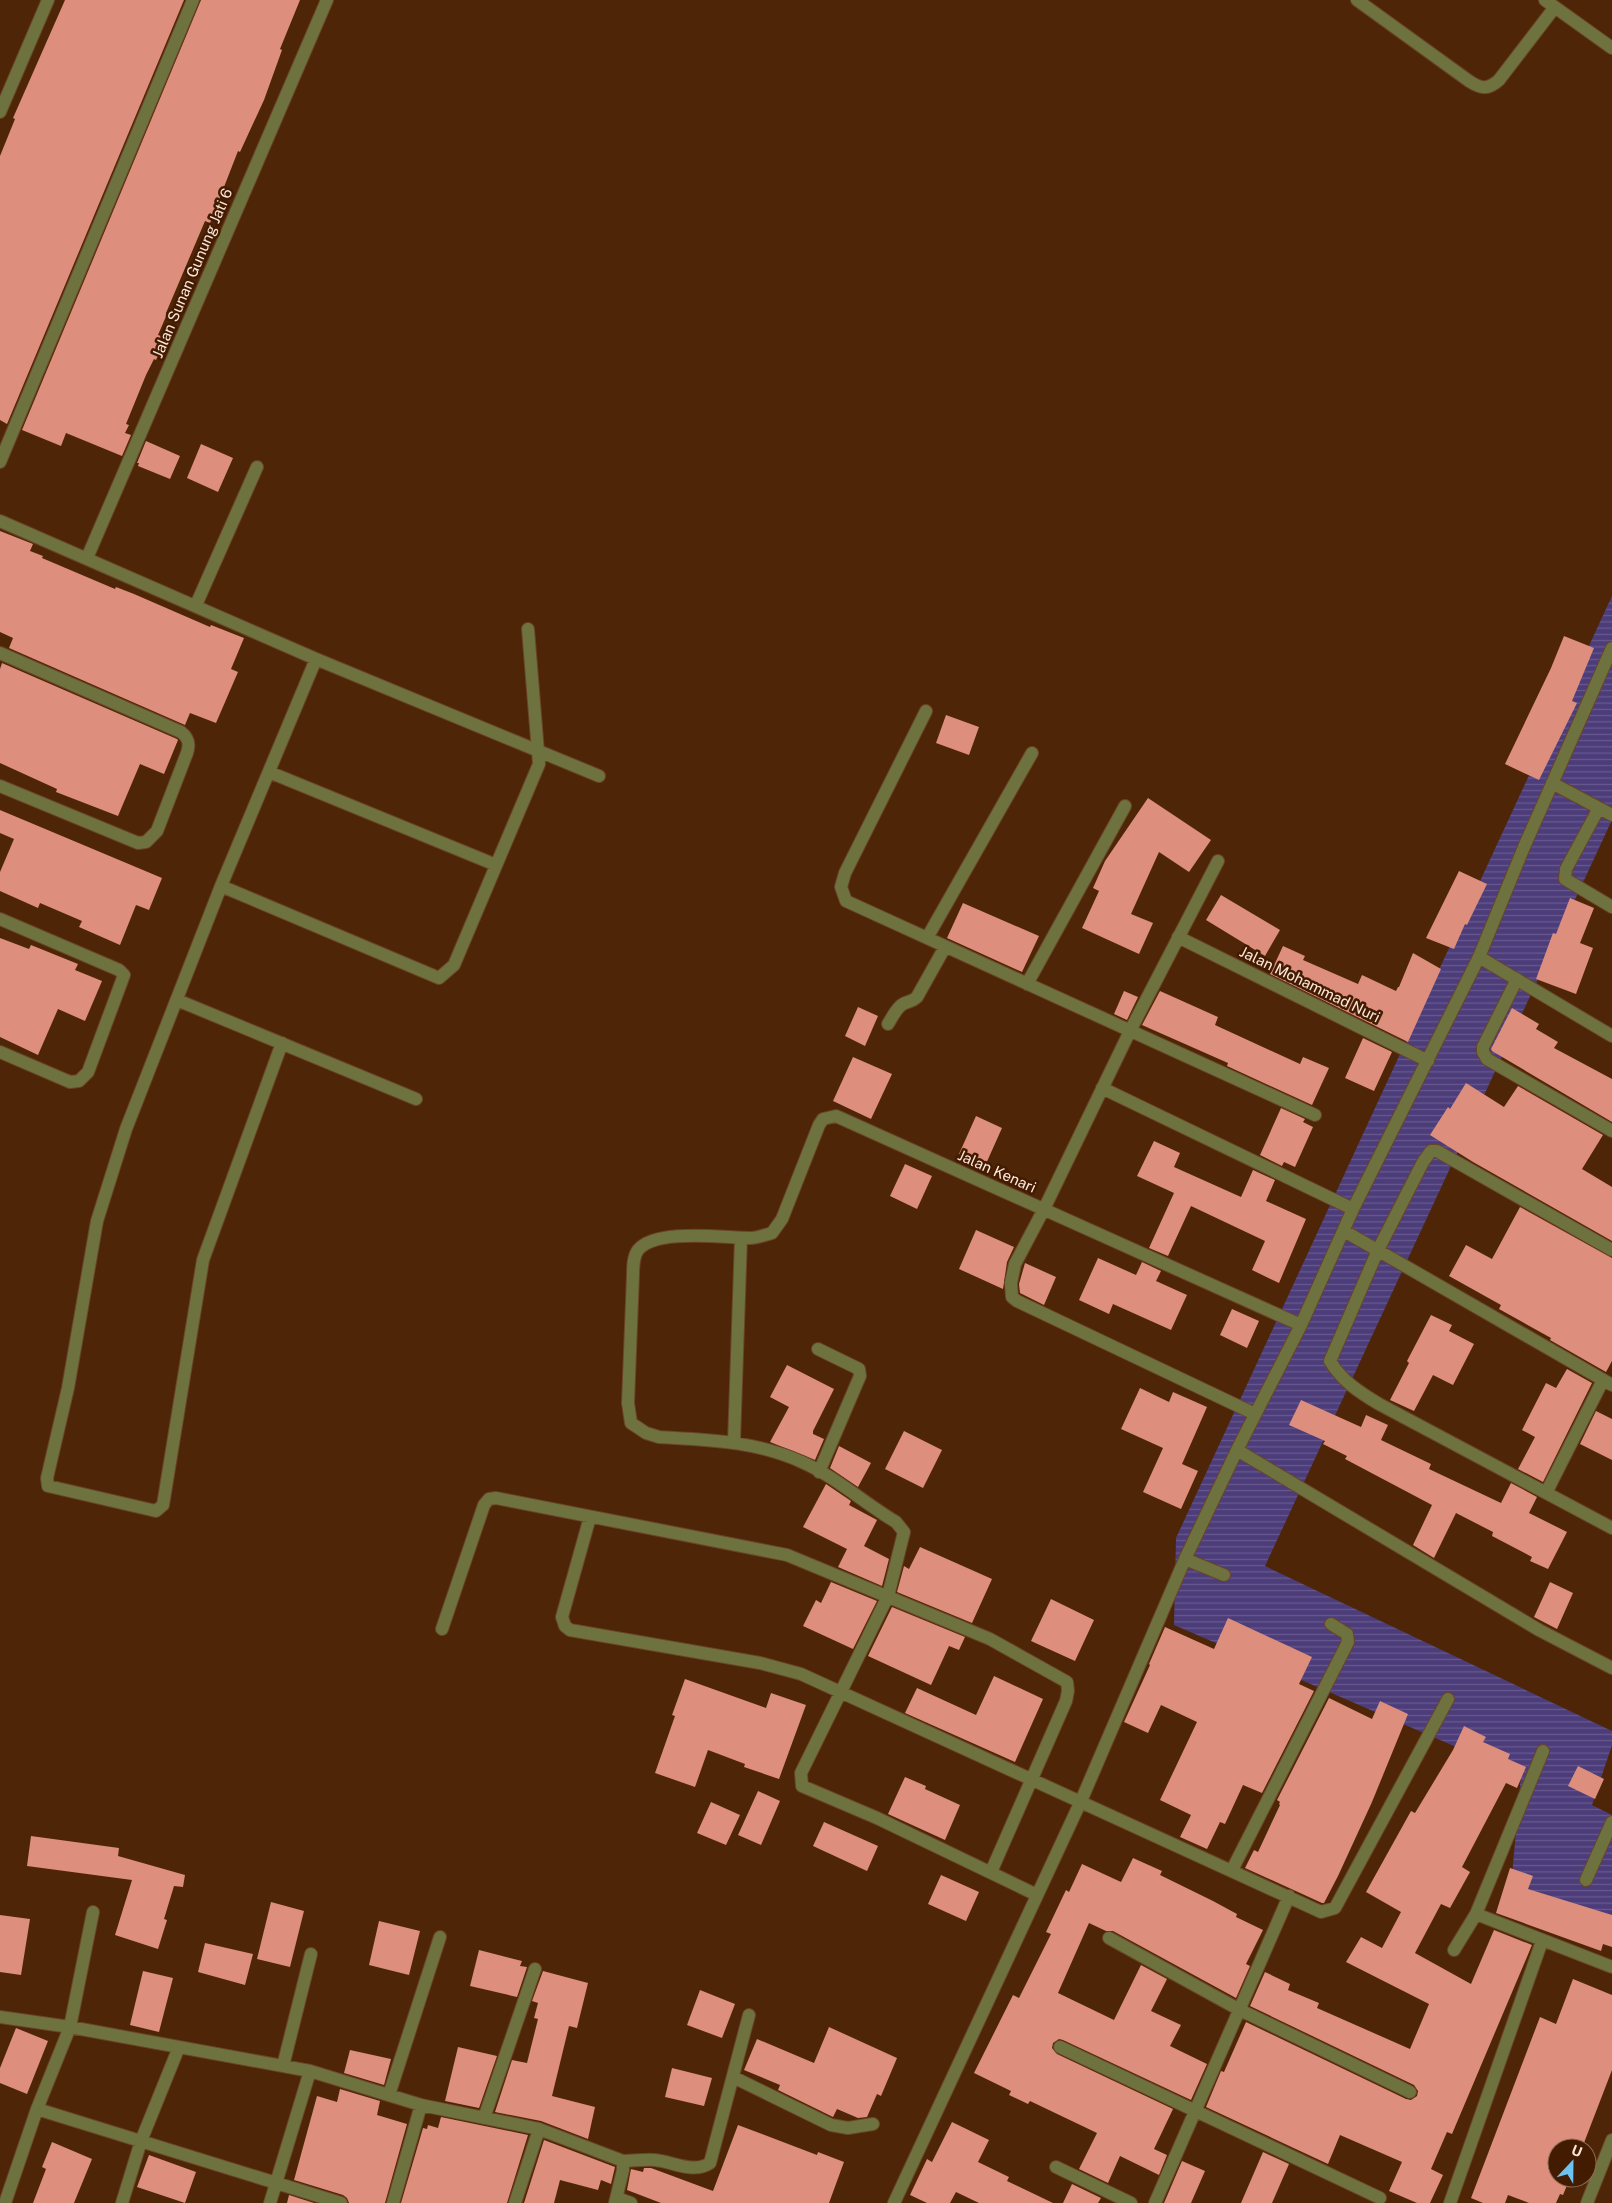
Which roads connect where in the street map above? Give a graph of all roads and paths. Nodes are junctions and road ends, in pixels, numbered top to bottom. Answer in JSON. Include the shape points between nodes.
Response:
{"nodes":[{"id":1,"x":48,"y":0,"type":"edge"},
{"id":2,"x":193,"y":0,"type":"edge"},
{"id":3,"x":327,"y":0,"type":"edge"},
{"id":4,"x":1357,"y":0,"type":"edge"},
{"id":5,"x":1550,"y":4,"type":"edge"},
{"id":6,"x":1612,"y":48,"type":"edge"},
{"id":7,"x":0,"y":112,"type":"edge"},
{"id":8,"x":0,"y":462,"type":"edge"},
{"id":9,"x":257,"y":467,"type":"dead end"},
{"id":10,"x":0,"y":521,"type":"edge"},
{"id":11,"x":87,"y":558,"type":"junction"},
{"id":12,"x":196,"y":605,"type":"junction"},
{"id":13,"x":528,"y":629,"type":"dead end"},
{"id":14,"x":1612,"y":648,"type":"edge"},
{"id":15,"x":0,"y":653,"type":"edge"},
{"id":16,"x":316,"y":659,"type":"junction"},
{"id":17,"x":926,"y":711,"type":"dead end"},
{"id":18,"x":538,"y":752,"type":"junction"},
{"id":19,"x":1032,"y":753,"type":"dead end"},
{"id":20,"x":269,"y":772,"type":"junction"},
{"id":21,"x":599,"y":776,"type":"dead end"},
{"id":22,"x":1552,"y":783,"type":"junction"},
{"id":23,"x":0,"y":786,"type":"edge"},
{"id":24,"x":1125,"y":806,"type":"dead end"},
{"id":25,"x":1594,"y":806,"type":"junction"},
{"id":26,"x":1612,"y":815,"type":"edge"},
{"id":27,"x":1218,"y":861,"type":"dead end"},
{"id":28,"x":496,"y":865,"type":"junction"},
{"id":29,"x":221,"y":886,"type":"junction"},
{"id":30,"x":1612,"y":907,"type":"edge"},
{"id":31,"x":0,"y":919,"type":"edge"},
{"id":32,"x":1178,"y":936,"type":"junction"},
{"id":33,"x":927,"y":938,"type":"junction"},
{"id":34,"x":945,"y":947,"type":"junction"},
{"id":35,"x":1485,"y":960,"type":"junction"},
{"id":36,"x":1516,"y":979,"type":"junction"},
{"id":37,"x":1027,"y":984,"type":"junction"},
{"id":38,"x":177,"y":1000,"type":"junction"},
{"id":39,"x":888,"y":1024,"type":"dead end"},
{"id":40,"x":1130,"y":1031,"type":"junction"},
{"id":41,"x":1612,"y":1036,"type":"edge"},
{"id":42,"x":282,"y":1043,"type":"junction"},
{"id":43,"x":0,"y":1052,"type":"edge"},
{"id":44,"x":1428,"y":1061,"type":"junction"},
{"id":45,"x":1102,"y":1088,"type":"junction"},
{"id":46,"x":416,"y":1099,"type":"dead end"},
{"id":47,"x":1315,"y":1115,"type":"dead end"},
{"id":48,"x":1612,"y":1131,"type":"edge"},
{"id":49,"x":1044,"y":1209,"type":"junction"},
{"id":50,"x":1353,"y":1209,"type":"junction"},
{"id":51,"x":1345,"y":1232,"type":"junction"},
{"id":52,"x":741,"y":1238,"type":"junction"},
{"id":53,"x":1374,"y":1249,"type":"junction"},
{"id":54,"x":1612,"y":1250,"type":"edge"},
{"id":55,"x":1301,"y":1325,"type":"junction"},
{"id":56,"x":818,"y":1350,"type":"dead end"},
{"id":57,"x":1608,"y":1383,"type":"edge"},
{"id":58,"x":1255,"y":1414,"type":"junction"},
{"id":59,"x":734,"y":1442,"type":"junction"},
{"id":60,"x":1242,"y":1453,"type":"junction"},
{"id":61,"x":819,"y":1472,"type":"junction"},
{"id":62,"x":1546,"y":1493,"type":"junction"},
{"id":63,"x":590,"y":1517,"type":"junction"},
{"id":64,"x":1612,"y":1528,"type":"edge"},
{"id":65,"x":1185,"y":1559,"type":"junction"},
{"id":66,"x":1224,"y":1575,"type":"dead end"},
{"id":67,"x":888,"y":1596,"type":"junction"},
{"id":68,"x":1331,"y":1624,"type":"dead end"},
{"id":69,"x":442,"y":1629,"type":"dead end"},
{"id":70,"x":1612,"y":1668,"type":"edge"},
{"id":71,"x":842,"y":1692,"type":"junction"},
{"id":72,"x":1448,"y":1699,"type":"dead end"},
{"id":73,"x":1543,"y":1751,"type":"dead end"},
{"id":74,"x":1031,"y":1779,"type":"junction"},
{"id":75,"x":1081,"y":1801,"type":"junction"},
{"id":76,"x":1612,"y":1822,"type":"edge"},
{"id":77,"x":1232,"y":1870,"type":"junction"},
{"id":78,"x":991,"y":1872,"type":"junction"},
{"id":79,"x":1586,"y":1880,"type":"dead end"},
{"id":80,"x":1037,"y":1895,"type":"junction"},
{"id":81,"x":1289,"y":1896,"type":"junction"},
{"id":82,"x":93,"y":1912,"type":"dead end"},
{"id":83,"x":1476,"y":1914,"type":"junction"},
{"id":84,"x":440,"y":1937,"type":"dead end"},
{"id":85,"x":1109,"y":1938,"type":"dead end"},
{"id":86,"x":1542,"y":1941,"type":"junction"},
{"id":87,"x":1454,"y":1950,"type":"dead end"},
{"id":88,"x":311,"y":1954,"type":"dead end"},
{"id":89,"x":1612,"y":1967,"type":"edge"},
{"id":90,"x":535,"y":1969,"type":"dead end"},
{"id":91,"x":1240,"y":2010,"type":"junction"},
{"id":92,"x":749,"y":2015,"type":"dead end"},
{"id":93,"x":0,"y":2017,"type":"edge"},
{"id":94,"x":70,"y":2027,"type":"junction"},
{"id":95,"x":179,"y":2047,"type":"junction"},
{"id":96,"x":1060,"y":2047,"type":"dead end"},
{"id":97,"x":282,"y":2066,"type":"junction"},
{"id":98,"x":310,"y":2071,"type":"junction"},
{"id":99,"x":733,"y":2077,"type":"junction"},
{"id":100,"x":1410,"y":2092,"type":"dead end"},
{"id":101,"x":389,"y":2095,"type":"junction"},
{"id":102,"x":421,"y":2105,"type":"junction"},
{"id":103,"x":37,"y":2109,"type":"junction"},
{"id":104,"x":1195,"y":2110,"type":"junction"},
{"id":105,"x":484,"y":2118,"type":"junction"},
{"id":106,"x":872,"y":2124,"type":"dead end"},
{"id":107,"x":539,"y":2129,"type":"junction"},
{"id":108,"x":1612,"y":2140,"type":"edge"},
{"id":109,"x":141,"y":2141,"type":"junction"},
{"id":110,"x":623,"y":2161,"type":"junction"},
{"id":111,"x":1056,"y":2167,"type":"dead end"},
{"id":112,"x":276,"y":2182,"type":"junction"},
{"id":113,"x":1380,"y":2198,"type":"dead end"},
{"id":114,"x":616,"y":2200,"type":"edge"},
{"id":115,"x":5,"y":2203,"type":"edge"},
{"id":116,"x":122,"y":2203,"type":"edge"},
{"id":117,"x":270,"y":2203,"type":"edge"},
{"id":118,"x":341,"y":2203,"type":"edge"},
{"id":119,"x":393,"y":2203,"type":"edge"},
{"id":120,"x":515,"y":2203,"type":"edge"},
{"id":121,"x":631,"y":2203,"type":"edge"},
{"id":122,"x":894,"y":2203,"type":"edge"},
{"id":123,"x":1131,"y":2203,"type":"edge"},
{"id":124,"x":1155,"y":2203,"type":"edge"},
{"id":125,"x":1450,"y":2203,"type":"edge"},
{"id":126,"x":1587,"y":2203,"type":"edge"}],
"edges":[{"from":1,"to":7,"type":"street"},
{"from":2,"to":8,"type":"street"},
{"from":3,"to":11,"type":"street","name":"Jalan Sunan Gunung Jati 6"},
{"from":4,"to":5,"type":"street","via":[[1477,87],[1483,88],[1489,88],[1499,80]]},
{"from":5,"to":6,"type":"street"},
{"from":9,"to":12,"type":"street"},
{"from":10,"to":11,"type":"street"},
{"from":11,"to":12,"type":"street"},
{"from":12,"to":16,"type":"street"},
{"from":13,"to":18,"type":"street"},
{"from":14,"to":22,"type":"street"},
{"from":15,"to":23,"type":"street","via":[[181,732],[188,738],[188,747],[156,831],[146,842],[138,843]]},
{"from":16,"to":18,"type":"street"},
{"from":16,"to":20,"type":"street"},
{"from":17,"to":33,"type":"street","via":[[841,887],[846,901]]},
{"from":18,"to":21,"type":"street"},
{"from":18,"to":28,"type":"street","via":[[539,764]]},
{"from":19,"to":33,"type":"street"},
{"from":20,"to":28,"type":"street"},
{"from":20,"to":29,"type":"street"},
{"from":22,"to":25,"type":"street"},
{"from":22,"to":35,"type":"street"},
{"from":24,"to":37,"type":"street"},
{"from":25,"to":26,"type":"street"},
{"from":25,"to":30,"type":"street","via":[[1566,869],[1565,879]]},
{"from":27,"to":32,"type":"street"},
{"from":28,"to":29,"type":"street","via":[[454,965],[439,978]]},
{"from":29,"to":38,"type":"street"},
{"from":31,"to":43,"type":"street","via":[[120,970],[124,975],[88,1072],[79,1081],[70,1082]]},
{"from":32,"to":40,"type":"street"},
{"from":32,"to":44,"type":"street","name":"Jalan Mohammad Nuri"},
{"from":33,"to":34,"type":"street"},
{"from":34,"to":37,"type":"street"},
{"from":34,"to":39,"type":"street","via":[[917,997],[899,1006]]},
{"from":35,"to":36,"type":"street"},
{"from":35,"to":44,"type":"street"},
{"from":36,"to":41,"type":"street"},
{"from":36,"to":48,"type":"street","via":[[1483,1047],[1487,1059]]},
{"from":37,"to":40,"type":"street"},
{"from":38,"to":42,"type":"street"},
{"from":38,"to":42,"type":"street","via":[[126,1129],[97,1220],[48,1486],[156,1511],[163,1505],[203,1260]]},
{"from":40,"to":45,"type":"street"},
{"from":40,"to":47,"type":"street"},
{"from":42,"to":46,"type":"street"},
{"from":44,"to":50,"type":"street"},
{"from":45,"to":49,"type":"street"},
{"from":45,"to":50,"type":"street"},
{"from":49,"to":52,"type":"street","name":"Jalan Kenari","via":[[836,1116],[823,1119],[819,1125],[782,1219],[772,1233]]},
{"from":49,"to":55,"type":"street","name":"Jalan Kenari"},
{"from":49,"to":58,"type":"street","via":[[1015,1264],[1012,1297]]},
{"from":50,"to":51,"type":"street"},
{"from":51,"to":53,"type":"street"},
{"from":51,"to":55,"type":"street"},
{"from":52,"to":59,"type":"street"},
{"from":52,"to":59,"type":"street","via":[[674,1236],[646,1243],[638,1250],[634,1260],[628,1403],[631,1423],[646,1433],[659,1437]]},
{"from":53,"to":54,"type":"street","via":[[1423,1162],[1434,1151]]},
{"from":53,"to":57,"type":"street"},
{"from":53,"to":62,"type":"street","via":[[1330,1361],[1337,1374],[1379,1404]]},
{"from":55,"to":58,"type":"street"},
{"from":56,"to":61,"type":"street","via":[[859,1369],[860,1376]]},
{"from":57,"to":62,"type":"street"},
{"from":58,"to":60,"type":"street"},
{"from":59,"to":61,"type":"street","via":[[771,1450]]},
{"from":60,"to":65,"type":"street"},
{"from":60,"to":70,"type":"street","via":[[1538,1630]]},
{"from":61,"to":67,"type":"street","via":[[896,1522],[904,1532]]},
{"from":62,"to":64,"type":"street"},
{"from":63,"to":67,"type":"street","via":[[787,1555]]},
{"from":63,"to":69,"type":"street","via":[[489,1499],[484,1505]]},
{"from":63,"to":71,"type":"street","via":[[562,1613],[562,1621],[567,1628],[580,1633],[760,1663],[801,1674]]},
{"from":65,"to":66,"type":"street"},
{"from":65,"to":75,"type":"street"},
{"from":67,"to":71,"type":"street"},
{"from":67,"to":74,"type":"street","via":[[990,1639],[1066,1682],[1066,1701]]},
{"from":68,"to":77,"type":"street","via":[[1347,1634],[1345,1648]]},
{"from":71,"to":74,"type":"street"},
{"from":71,"to":78,"type":"street","via":[[801,1773],[802,1786]]},
{"from":72,"to":81,"type":"street","via":[[1335,1908],[1321,1912]]},
{"from":73,"to":83,"type":"street"},
{"from":74,"to":75,"type":"street"},
{"from":74,"to":78,"type":"street"},
{"from":75,"to":77,"type":"street"},
{"from":75,"to":80,"type":"street"},
{"from":76,"to":79,"type":"street"},
{"from":77,"to":81,"type":"street"},
{"from":78,"to":80,"type":"street"},
{"from":80,"to":122,"type":"street"},
{"from":81,"to":91,"type":"street"},
{"from":82,"to":94,"type":"street"},
{"from":83,"to":86,"type":"street"},
{"from":83,"to":87,"type":"street"},
{"from":84,"to":101,"type":"street"},
{"from":85,"to":91,"type":"street"},
{"from":86,"to":89,"type":"street"},
{"from":86,"to":125,"type":"street"},
{"from":88,"to":97,"type":"street"},
{"from":90,"to":105,"type":"street"},
{"from":91,"to":100,"type":"street"},
{"from":91,"to":104,"type":"street"},
{"from":92,"to":99,"type":"street"},
{"from":93,"to":94,"type":"street"},
{"from":94,"to":95,"type":"street"},
{"from":94,"to":103,"type":"street"},
{"from":95,"to":97,"type":"street"},
{"from":95,"to":109,"type":"street"},
{"from":96,"to":104,"type":"street"},
{"from":97,"to":98,"type":"street"},
{"from":98,"to":101,"type":"street"},
{"from":98,"to":112,"type":"street"},
{"from":99,"to":106,"type":"street","via":[[831,2125],[848,2128]]},
{"from":99,"to":110,"type":"street","via":[[710,2163],[696,2168],[655,2160]]},
{"from":101,"to":102,"type":"street"},
{"from":102,"to":105,"type":"street"},
{"from":102,"to":119,"type":"street"},
{"from":103,"to":109,"type":"street"},
{"from":103,"to":115,"type":"street"},
{"from":104,"to":113,"type":"street"},
{"from":104,"to":124,"type":"street"},
{"from":105,"to":107,"type":"street"},
{"from":107,"to":110,"type":"street"},
{"from":107,"to":120,"type":"street"},
{"from":108,"to":126,"type":"street"},
{"from":109,"to":112,"type":"street"},
{"from":109,"to":116,"type":"street"},
{"from":110,"to":114,"type":"street"},
{"from":111,"to":123,"type":"street"},
{"from":112,"to":117,"type":"street"},
{"from":112,"to":118,"type":"street"},
{"from":114,"to":121,"type":"street"}]}
